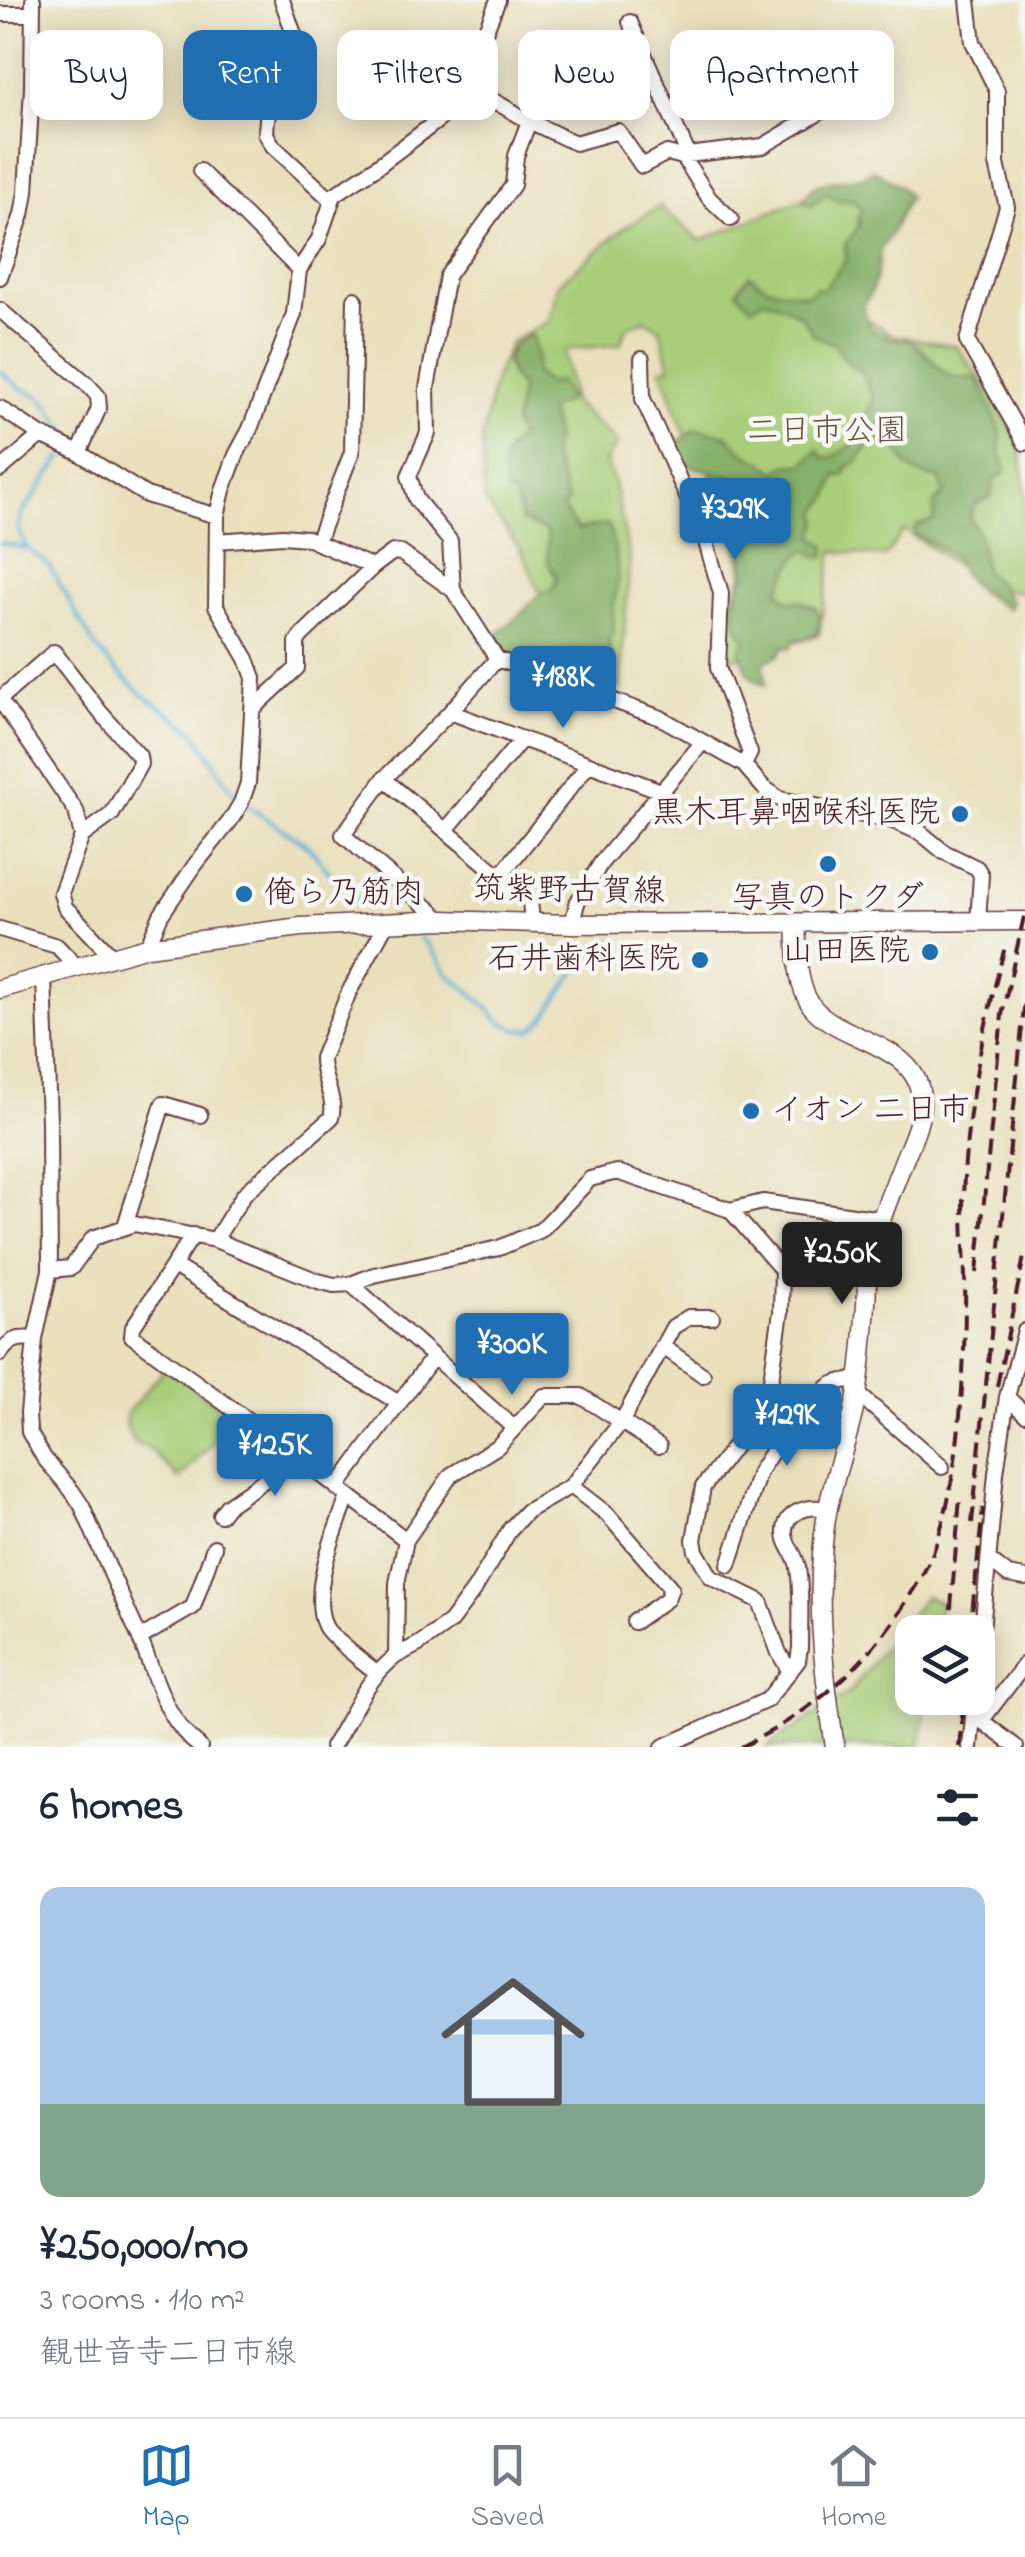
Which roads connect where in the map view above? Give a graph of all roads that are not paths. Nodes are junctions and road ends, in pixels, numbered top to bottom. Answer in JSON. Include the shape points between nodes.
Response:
{"nodes":[{"id":1,"x":282,"y":0,"type":"edge"},
{"id":2,"x":498,"y":0,"type":"edge"},
{"id":3,"x":968,"y":0,"type":"edge"},
{"id":4,"x":33,"y":7,"type":"edge"},
{"id":5,"x":0,"y":14,"type":"edge"},
{"id":6,"x":630,"y":22,"type":"dead end"},
{"id":7,"x":486,"y":30,"type":"edge"},
{"id":8,"x":498,"y":103,"type":"edge"},
{"id":9,"x":439,"y":120,"type":"edge"},
{"id":10,"x":807,"y":120,"type":"edge"},
{"id":11,"x":529,"y":121,"type":"junction"},
{"id":12,"x":685,"y":154,"type":"junction"},
{"id":13,"x":200,"y":171,"type":"dead end"},
{"id":14,"x":331,"y":200,"type":"junction"},
{"id":15,"x":731,"y":220,"type":"dead end"},
{"id":16,"x":299,"y":270,"type":"junction"},
{"id":17,"x":0,"y":276,"type":"edge"},
{"id":18,"x":355,"y":299,"type":"dead end"},
{"id":19,"x":0,"y":310,"type":"edge"},
{"id":20,"x":642,"y":359,"type":"dead end"},
{"id":21,"x":0,"y":408,"type":"edge"},
{"id":22,"x":41,"y":435,"type":"junction"},
{"id":23,"x":1025,"y":443,"type":"edge"},
{"id":24,"x":78,"y":454,"type":"junction"},
{"id":25,"x":0,"y":470,"type":"edge"},
{"id":26,"x":218,"y":516,"type":"junction"},
{"id":27,"x":217,"y":541,"type":"junction"},
{"id":28,"x":318,"y":542,"type":"junction"},
{"id":29,"x":373,"y":566,"type":"junction"},
{"id":30,"x":453,"y":590,"type":"junction"},
{"id":31,"x":496,"y":660,"type":"junction"},
{"id":32,"x":0,"y":700,"type":"edge"},
{"id":33,"x":252,"y":710,"type":"junction"},
{"id":34,"x":450,"y":712,"type":"junction"},
{"id":35,"x":522,"y":740,"type":"junction"},
{"id":36,"x":702,"y":742,"type":"junction"},
{"id":37,"x":589,"y":764,"type":"junction"},
{"id":38,"x":744,"y":765,"type":"junction"},
{"id":39,"x":384,"y":779,"type":"junction"},
{"id":40,"x":661,"y":792,"type":"junction"},
{"id":41,"x":446,"y":830,"type":"junction"},
{"id":42,"x":82,"y":836,"type":"junction"},
{"id":43,"x":500,"y":876,"type":"junction"},
{"id":44,"x":442,"y":920,"type":"junction"},
{"id":45,"x":1025,"y":921,"type":"edge"},
{"id":46,"x":532,"y":922,"type":"junction"},
{"id":47,"x":978,"y":922,"type":"junction"},
{"id":48,"x":386,"y":924,"type":"junction"},
{"id":49,"x":572,"y":924,"type":"junction"},
{"id":50,"x":796,"y":924,"type":"junction"},
{"id":51,"x":0,"y":930,"type":"edge"},
{"id":52,"x":148,"y":947,"type":"junction"},
{"id":53,"x":113,"y":957,"type":"junction"},
{"id":54,"x":77,"y":967,"type":"junction"},
{"id":55,"x":44,"y":976,"type":"junction"},
{"id":56,"x":0,"y":989,"type":"edge"},
{"id":57,"x":200,"y":1115,"type":"dead end"},
{"id":58,"x":730,"y":1210,"type":"junction"},
{"id":59,"x":881,"y":1218,"type":"junction"},
{"id":60,"x":125,"y":1226,"type":"junction"},
{"id":61,"x":194,"y":1235,"type":"junction"},
{"id":62,"x":215,"y":1240,"type":"junction"},
{"id":63,"x":174,"y":1266,"type":"junction"},
{"id":64,"x":50,"y":1270,"type":"junction"},
{"id":65,"x":351,"y":1284,"type":"junction"},
{"id":66,"x":712,"y":1318,"type":"dead end"},
{"id":67,"x":1025,"y":1331,"type":"edge"},
{"id":68,"x":35,"y":1339,"type":"junction"},
{"id":69,"x":662,"y":1346,"type":"junction"},
{"id":70,"x":0,"y":1354,"type":"edge"},
{"id":71,"x":433,"y":1356,"type":"junction"},
{"id":72,"x":703,"y":1376,"type":"dead end"},
{"id":73,"x":858,"y":1386,"type":"junction"},
{"id":74,"x":1007,"y":1398,"type":"junction"},
{"id":75,"x":399,"y":1403,"type":"junction"},
{"id":76,"x":1025,"y":1414,"type":"edge"},
{"id":77,"x":622,"y":1421,"type":"junction"},
{"id":78,"x":514,"y":1428,"type":"junction"},
{"id":79,"x":659,"y":1446,"type":"dead end"},
{"id":80,"x":289,"y":1450,"type":"junction"},
{"id":81,"x":942,"y":1466,"type":"dead end"},
{"id":82,"x":572,"y":1486,"type":"junction"},
{"id":83,"x":343,"y":1492,"type":"junction"},
{"id":84,"x":828,"y":1509,"type":"junction"},
{"id":85,"x":220,"y":1516,"type":"dead end"},
{"id":86,"x":406,"y":1540,"type":"junction"},
{"id":87,"x":214,"y":1547,"type":"dead end"},
{"id":88,"x":988,"y":1560,"type":"junction"},
{"id":89,"x":729,"y":1566,"type":"dead end"},
{"id":90,"x":1025,"y":1578,"type":"edge"},
{"id":91,"x":983,"y":1615,"type":"edge"},
{"id":92,"x":634,"y":1622,"type":"dead end"},
{"id":93,"x":140,"y":1638,"type":"junction"},
{"id":94,"x":396,"y":1656,"type":"junction"},
{"id":95,"x":1025,"y":1664,"type":"edge"},
{"id":96,"x":790,"y":1672,"type":"junction"},
{"id":97,"x":377,"y":1673,"type":"junction"},
{"id":98,"x":978,"y":1715,"type":"edge"},
{"id":99,"x":978,"y":1718,"type":"junction"},
{"id":100,"x":200,"y":1747,"type":"edge"},
{"id":101,"x":332,"y":1747,"type":"edge"},
{"id":102,"x":664,"y":1747,"type":"edge"},
{"id":103,"x":835,"y":1747,"type":"edge"},
{"id":104,"x":970,"y":1747,"type":"edge"},
{"id":105,"x":1016,"y":1747,"type":"edge"}],
"edges":[{"from":1,"to":14,"type":"street","via":[[295,38],[266,134]]},
{"from":2,"to":7,"type":"street"},
{"from":3,"to":23,"type":"street","via":[[973,42],[997,91],[997,164],[1007,207],[967,341]]},
{"from":4,"to":5,"type":"street"},
{"from":4,"to":17,"type":"street","via":[[26,192]]},
{"from":6,"to":12,"type":"street"},
{"from":8,"to":11,"type":"street"},
{"from":9,"to":14,"type":"street"},
{"from":10,"to":12,"type":"street","via":[[763,146]]},
{"from":11,"to":12,"type":"street","via":[[575,143],[618,130],[642,166],[666,154]]},
{"from":11,"to":30,"type":"street","via":[[514,185],[447,276],[427,388],[428,434],[409,476],[416,499],[450,541]]},
{"from":12,"to":15,"type":"street","via":[[709,198]]},
{"from":13,"to":16,"type":"street"},
{"from":14,"to":16,"type":"street","via":[[319,240]]},
{"from":16,"to":26,"type":"street","via":[[294,314],[222,490]]},
{"from":18,"to":28,"type":"street","via":[[352,452]]},
{"from":19,"to":24,"type":"street","via":[[98,396],[100,408]]},
{"from":20,"to":38,"type":"street","via":[[643,399],[703,532],[720,593],[718,668],[750,753]]},
{"from":21,"to":22,"type":"street"},
{"from":22,"to":24,"type":"street"},
{"from":22,"to":25,"type":"street"},
{"from":24,"to":26,"type":"street","via":[[146,495]]},
{"from":26,"to":27,"type":"street"},
{"from":27,"to":28,"type":"street","via":[[292,536]]},
{"from":27,"to":33,"type":"street","via":[[216,606],[252,670]]},
{"from":28,"to":29,"type":"street"},
{"from":29,"to":30,"type":"street","via":[[401,553]]},
{"from":29,"to":33,"type":"street","via":[[300,636],[298,668]]},
{"from":30,"to":31,"type":"street"},
{"from":31,"to":34,"type":"street"},
{"from":31,"to":36,"type":"street","via":[[661,718]]},
{"from":32,"to":42,"type":"street","via":[[76,811]]},
{"from":32,"to":42,"type":"street","via":[[54,652],[139,756],[112,814]]},
{"from":33,"to":52,"type":"street","via":[[241,803],[160,915]]},
{"from":34,"to":35,"type":"street"},
{"from":34,"to":39,"type":"street"},
{"from":35,"to":37,"type":"street"},
{"from":35,"to":41,"type":"street"},
{"from":36,"to":38,"type":"street"},
{"from":36,"to":40,"type":"street"},
{"from":37,"to":40,"type":"street"},
{"from":37,"to":43,"type":"street"},
{"from":38,"to":47,"type":"street","via":[[780,799],[893,821],[977,868]]},
{"from":39,"to":41,"type":"street"},
{"from":39,"to":44,"type":"street","via":[[343,835]]},
{"from":40,"to":49,"type":"street","via":[[602,863]]},
{"from":41,"to":43,"type":"street"},
{"from":42,"to":53,"type":"street","via":[[62,900]]},
{"from":43,"to":46,"type":"street","via":[[530,902]]},
{"from":44,"to":46,"type":"main road","name":"筑紫野古賀線"},
{"from":44,"to":48,"type":"main road","name":"筑紫野古賀線"},
{"from":45,"to":47,"type":"main road","name":"筑紫野古賀線"},
{"from":46,"to":49,"type":"main road","name":"筑紫野古賀線"},
{"from":47,"to":50,"type":"main road","name":"筑紫野古賀線"},
{"from":48,"to":52,"type":"main road","name":"筑紫野古賀線","via":[[302,927]]},
{"from":48,"to":62,"type":"street","via":[[322,1058],[331,1118],[244,1194]]},
{"from":49,"to":50,"type":"main road","name":"筑紫野古賀線"},
{"from":50,"to":59,"type":"main road","via":[[801,984],[813,1008],[896,1057],[921,1092],[918,1127]]},
{"from":51,"to":54,"type":"street","via":[[57,946]]},
{"from":52,"to":53,"type":"main road","name":"筑紫野古賀線"},
{"from":53,"to":54,"type":"main road","name":"筑紫野古賀線"},
{"from":54,"to":55,"type":"main road","name":"筑紫野古賀線"},
{"from":55,"to":56,"type":"main road","name":"筑紫野古賀線"},
{"from":55,"to":64,"type":"street"},
{"from":57,"to":60,"type":"street","via":[[163,1104]]},
{"from":58,"to":59,"type":"street","via":[[763,1202]]},
{"from":58,"to":65,"type":"street","via":[[617,1172],[590,1179],[541,1230],[513,1242]]},
{"from":58,"to":96,"type":"street","via":[[782,1270],[781,1312],[770,1393],[703,1487],[694,1540],[711,1577],[764,1606]]},
{"from":59,"to":73,"type":"main road","via":[[869,1263]]},
{"from":60,"to":61,"type":"street"},
{"from":60,"to":64,"type":"street","via":[[93,1238],[71,1268]]},
{"from":61,"to":62,"type":"street"},
{"from":61,"to":63,"type":"street"},
{"from":62,"to":65,"type":"street","via":[[318,1281]]},
{"from":63,"to":75,"type":"street"},
{"from":63,"to":80,"type":"street","via":[[132,1336]]},
{"from":64,"to":68,"type":"street"},
{"from":65,"to":71,"type":"street"},
{"from":66,"to":69,"type":"street","via":[[683,1320]]},
{"from":67,"to":74,"type":"street"},
{"from":68,"to":70,"type":"street","via":[[11,1340]]},
{"from":68,"to":93,"type":"street","via":[[29,1432],[82,1506]]},
{"from":69,"to":72,"type":"street"},
{"from":69,"to":77,"type":"street"},
{"from":71,"to":75,"type":"street"},
{"from":71,"to":78,"type":"street"},
{"from":73,"to":81,"type":"street"},
{"from":73,"to":84,"type":"main road"},
{"from":73,"to":89,"type":"street","via":[[841,1380],[826,1387],[804,1434],[785,1431],[760,1472]]},
{"from":74,"to":76,"type":"street"},
{"from":74,"to":88,"type":"street"},
{"from":75,"to":83,"type":"street"},
{"from":77,"to":78,"type":"street","via":[[581,1396],[544,1396]]},
{"from":77,"to":79,"type":"street"},
{"from":77,"to":82,"type":"street"},
{"from":78,"to":86,"type":"street","via":[[451,1475]]},
{"from":80,"to":83,"type":"street"},
{"from":80,"to":85,"type":"street"},
{"from":82,"to":92,"type":"street","via":[[607,1514],[672,1588]]},
{"from":82,"to":94,"type":"street","via":[[527,1510],[450,1622]]},
{"from":83,"to":86,"type":"street"},
{"from":83,"to":97,"type":"street","via":[[320,1602],[325,1628]]},
{"from":84,"to":96,"type":"street","via":[[800,1510],[786,1524],[799,1581],[800,1654]]},
{"from":84,"to":103,"type":"main road","via":[[820,1566]]},
{"from":86,"to":94,"type":"street","via":[[397,1583]]},
{"from":87,"to":93,"type":"street","via":[[193,1607]]},
{"from":88,"to":90,"type":"street"},
{"from":88,"to":91,"type":"street"},
{"from":93,"to":100,"type":"street","via":[[178,1726]]},
{"from":94,"to":97,"type":"street"},
{"from":95,"to":99,"type":"street"},
{"from":96,"to":102,"type":"street","via":[[767,1700]]},
{"from":97,"to":101,"type":"street"},
{"from":98,"to":99,"type":"street"},
{"from":99,"to":104,"type":"street"},
{"from":99,"to":105,"type":"street"}]}
